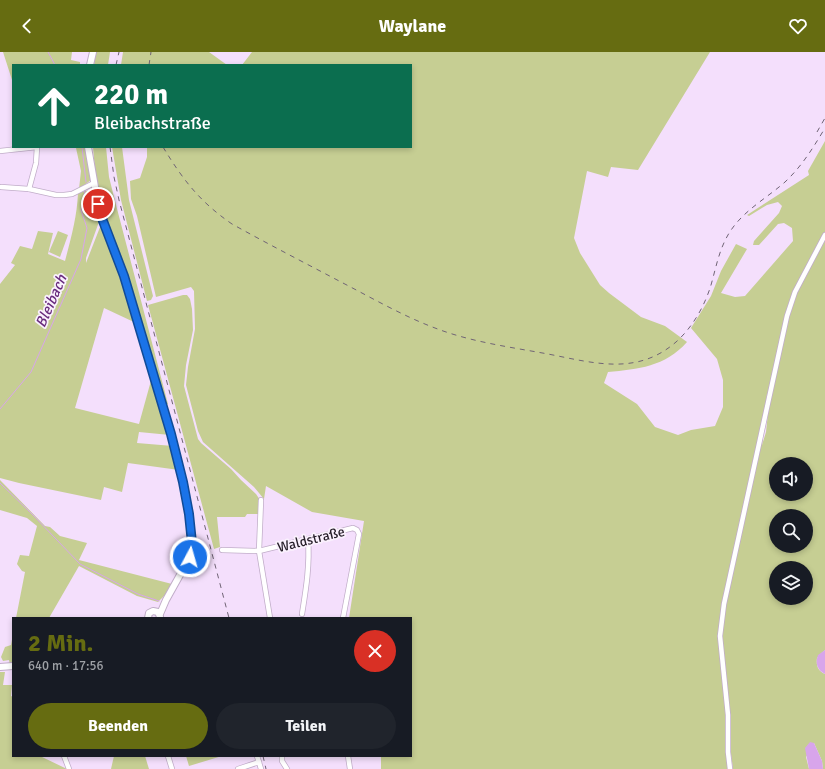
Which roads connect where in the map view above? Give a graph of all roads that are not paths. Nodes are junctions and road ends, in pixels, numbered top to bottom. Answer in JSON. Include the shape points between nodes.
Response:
{"nodes":[{"id":1,"x":92,"y":52,"type":"edge"},
{"id":2,"x":90,"y":64,"type":"edge"},
{"id":3,"x":28,"y":148,"type":"edge"},
{"id":4,"x":37,"y":148,"type":"edge"},
{"id":5,"x":88,"y":148,"type":"edge"},
{"id":6,"x":0,"y":151,"type":"edge"},
{"id":7,"x":94,"y":183,"type":"junction"},
{"id":8,"x":0,"y":187,"type":"edge"},
{"id":9,"x":29,"y":189,"type":"junction"},
{"id":10,"x":825,"y":235,"type":"edge"},
{"id":11,"x":261,"y":500,"type":"dead end"},
{"id":12,"x":308,"y":539,"type":"junction"},
{"id":13,"x":222,"y":550,"type":"dead end"},
{"id":14,"x":259,"y":551,"type":"junction"},
{"id":15,"x":158,"y":614,"type":"edge"},
{"id":16,"x":302,"y":614,"type":"dead end"},
{"id":17,"x":148,"y":617,"type":"edge"},
{"id":18,"x":270,"y":617,"type":"edge"},
{"id":19,"x":343,"y":617,"type":"edge"},
{"id":20,"x":12,"y":666,"type":"edge"},
{"id":21,"x":0,"y":667,"type":"edge"},
{"id":22,"x":64,"y":757,"type":"edge"},
{"id":23,"x":168,"y":757,"type":"edge"},
{"id":24,"x":258,"y":757,"type":"edge"},
{"id":25,"x":282,"y":757,"type":"edge"},
{"id":26,"x":348,"y":757,"type":"edge"},
{"id":27,"x":259,"y":762,"type":"junction"},
{"id":28,"x":69,"y":769,"type":"edge"},
{"id":29,"x":172,"y":769,"type":"edge"},
{"id":30,"x":238,"y":769,"type":"edge"},
{"id":31,"x":261,"y":769,"type":"edge"},
{"id":32,"x":286,"y":769,"type":"edge"},
{"id":33,"x":350,"y":769,"type":"edge"},
{"id":34,"x":730,"y":769,"type":"edge"}],
"edges":[{"from":1,"to":2,"type":"main road"},
{"from":3,"to":6,"type":"street"},
{"from":4,"to":9,"type":"street"},
{"from":5,"to":7,"type":"main road"},
{"from":7,"to":9,"type":"street","via":[[72,194],[64,195]]},
{"from":7,"to":15,"type":"main road","via":[[103,221],[124,276],[171,434],[186,494],[192,551],[188,563]]},
{"from":8,"to":9,"type":"street"},
{"from":10,"to":34,"type":"street","via":[[795,292],[787,316],[724,604],[720,636],[728,715]]},
{"from":11,"to":14,"type":"street"},
{"from":12,"to":14,"type":"street","name":"Waldstraße"},
{"from":12,"to":16,"type":"street","via":[[308,580]]},
{"from":12,"to":19,"type":"street","name":"Waldstraße","via":[[353,528],[359,534]]},
{"from":13,"to":14,"type":"street","name":"Waldstraße"},
{"from":14,"to":18,"type":"street"},
{"from":15,"to":17,"type":"main road","via":[[150,612]]},
{"from":20,"to":21,"type":"main road"},
{"from":22,"to":28,"type":"street"},
{"from":23,"to":29,"type":"street"},
{"from":24,"to":27,"type":"street"},
{"from":25,"to":32,"type":"street"},
{"from":26,"to":33,"type":"street"},
{"from":27,"to":30,"type":"street"},
{"from":27,"to":31,"type":"street"}]}
